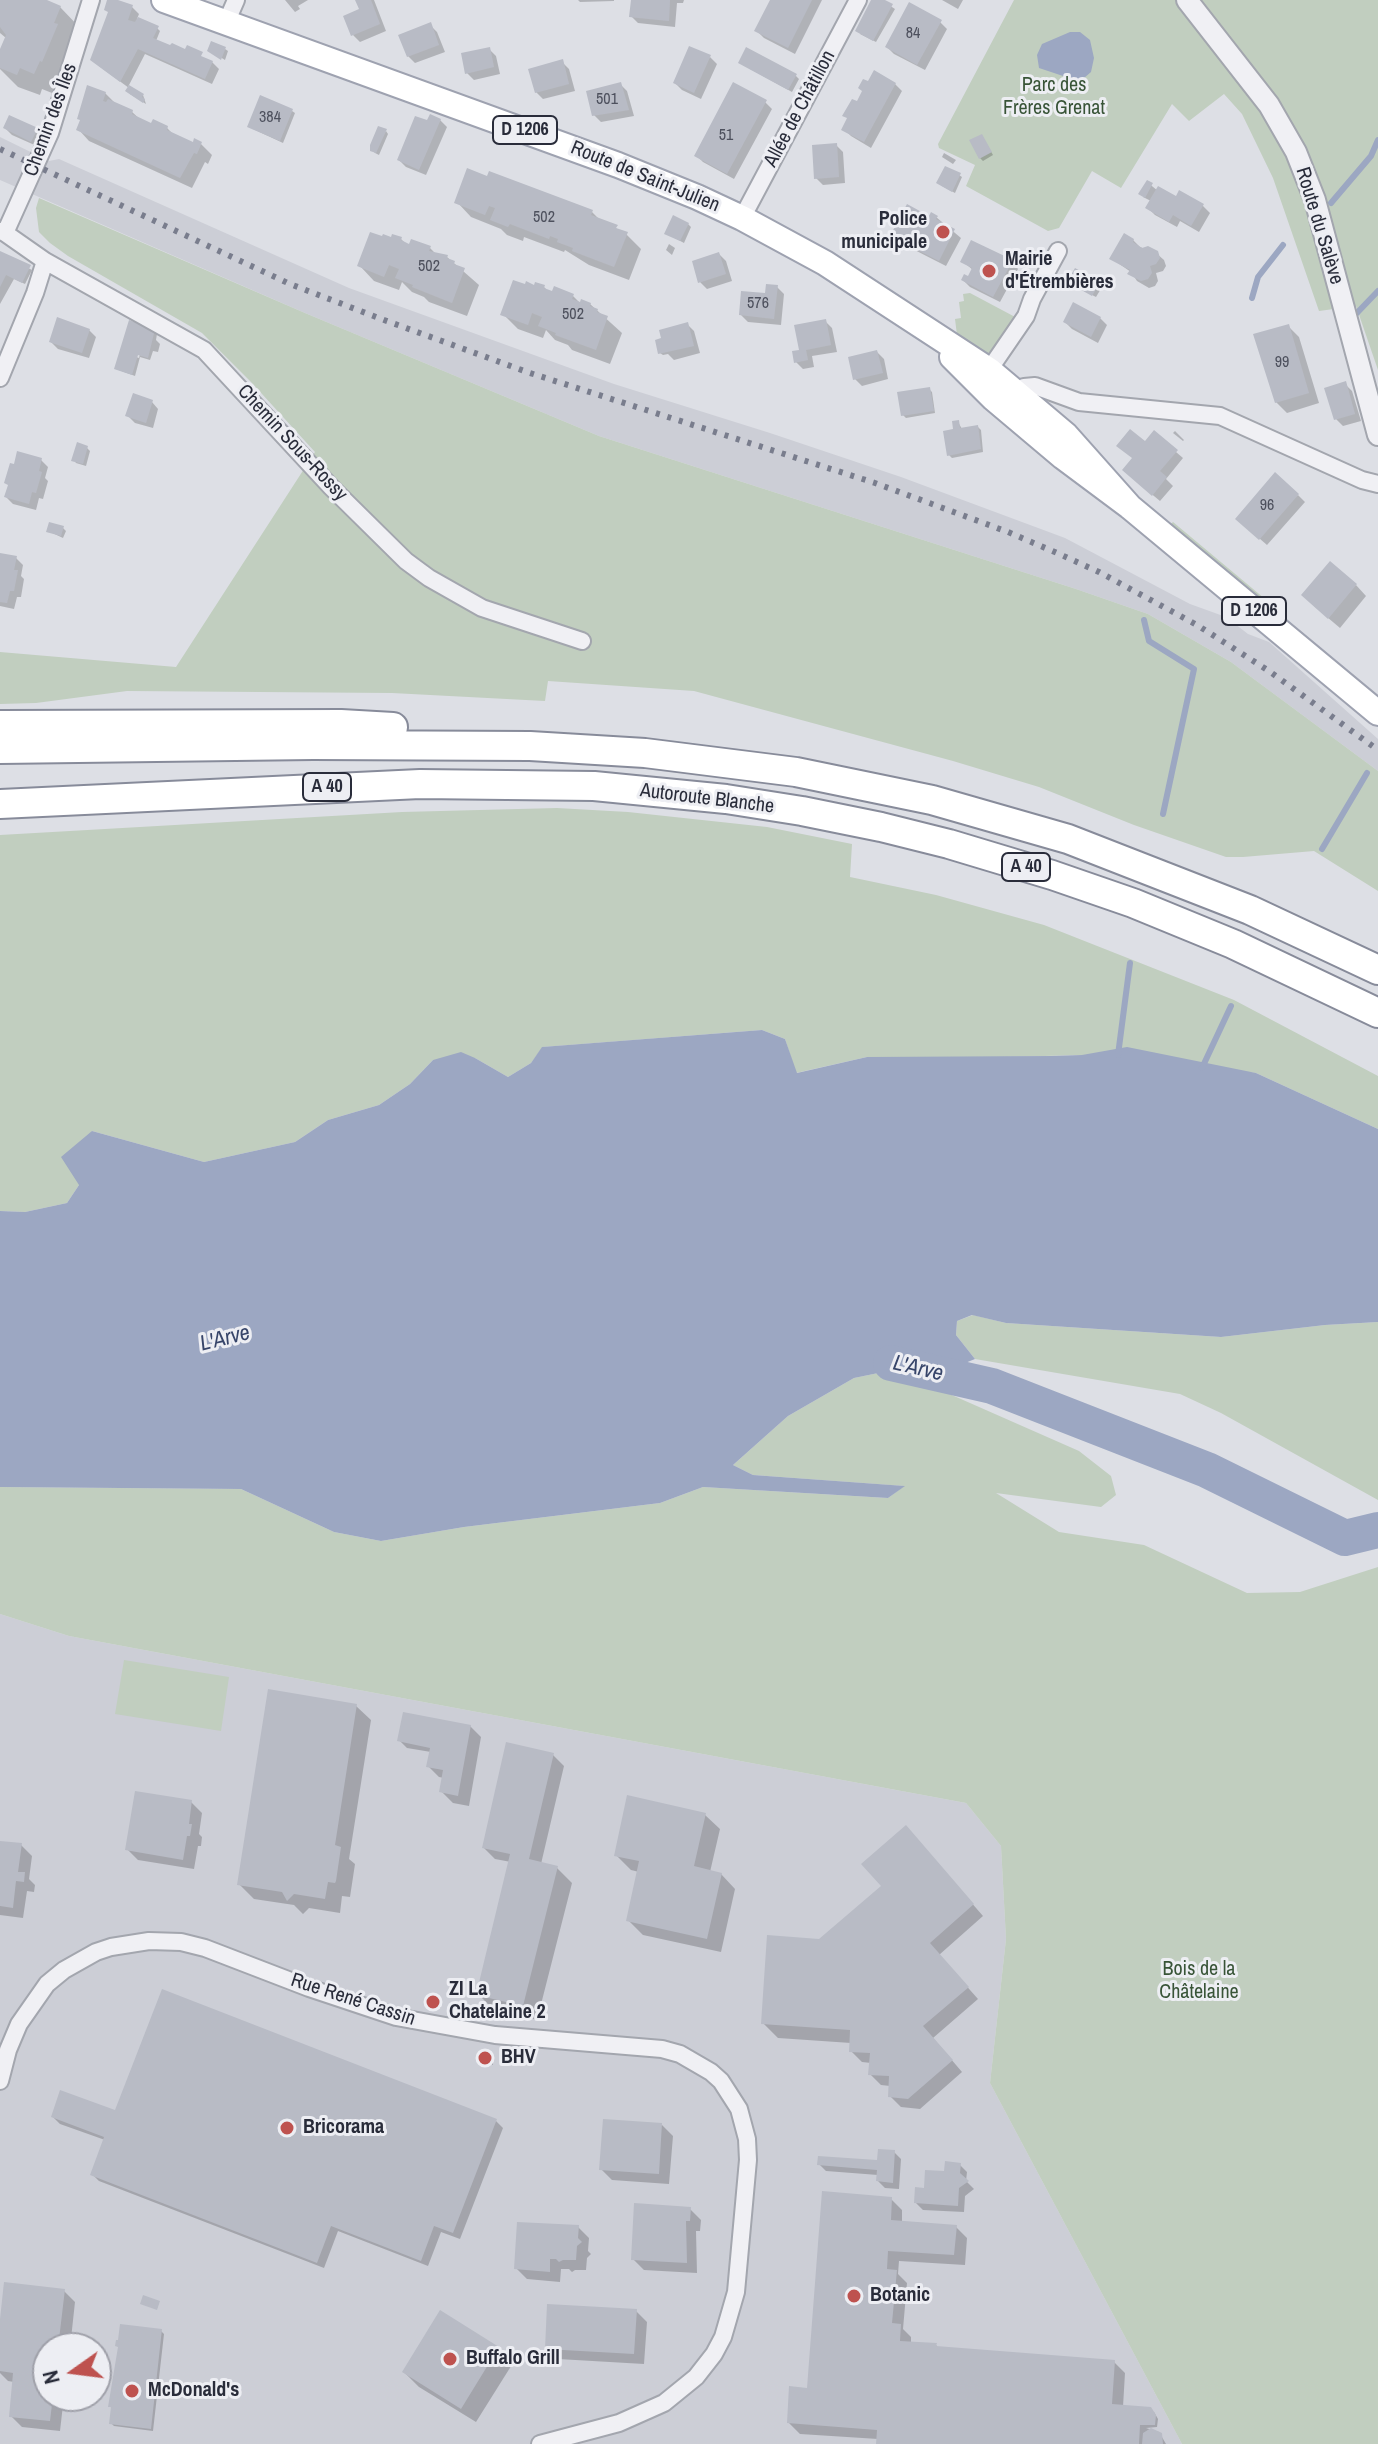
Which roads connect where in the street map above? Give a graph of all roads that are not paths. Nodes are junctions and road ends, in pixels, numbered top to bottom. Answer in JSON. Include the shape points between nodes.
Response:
{"nodes":[{"id":1,"x":91,"y":0,"type":"edge"},
{"id":2,"x":164,"y":0,"type":"edge"},
{"id":3,"x":236,"y":0,"type":"edge"},
{"id":4,"x":858,"y":0,"type":"edge"},
{"id":5,"x":1187,"y":0,"type":"edge"},
{"id":6,"x":226,"y":23,"type":"junction"},
{"id":7,"x":742,"y":218,"type":"junction"},
{"id":8,"x":2,"y":232,"type":"edge"},
{"id":9,"x":1058,"y":251,"type":"dead end"},
{"id":10,"x":45,"y":261,"type":"junction"},
{"id":11,"x":984,"y":377,"type":"junction"},
{"id":12,"x":0,"y":378,"type":"edge"},
{"id":13,"x":1017,"y":393,"type":"junction"},
{"id":14,"x":1378,"y":435,"type":"edge"},
{"id":15,"x":1378,"y":484,"type":"edge"},
{"id":16,"x":1130,"y":507,"type":"junction"},
{"id":17,"x":582,"y":641,"type":"dead end"},
{"id":18,"x":1378,"y":713,"type":"edge"},
{"id":19,"x":0,"y":725,"type":"edge"},
{"id":20,"x":313,"y":745,"type":"junction"},
{"id":21,"x":0,"y":749,"type":"edge"},
{"id":22,"x":645,"y":753,"type":"junction"},
{"id":23,"x":0,"y":765,"type":"edge"},
{"id":24,"x":0,"y":804,"type":"edge"},
{"id":25,"x":1378,"y":970,"type":"edge"},
{"id":26,"x":1378,"y":1013,"type":"edge"},
{"id":27,"x":0,"y":2081,"type":"edge"},
{"id":28,"x":540,"y":2444,"type":"edge"}],
"edges":[{"from":1,"to":8,"type":"street","name":"Chemin des Îles","via":[[50,133]]},
{"from":2,"to":6,"type":"main road","name":"Route de Saint-Julien","number":"D 1206"},
{"from":3,"to":6,"type":"street"},
{"from":4,"to":7,"type":"street","name":"Allée de Châtillon"},
{"from":5,"to":14,"type":"street","name":"Route du Salève","via":[[1255,86],[1296,152],[1315,200]]},
{"from":6,"to":7,"type":"main road","name":"Route de Saint-Julien","number":"D 1206","via":[[618,165]]},
{"from":7,"to":11,"type":"main road","name":"Route de Saint-Julien","number":"D 1206","via":[[825,263]]},
{"from":8,"to":10,"type":"street","name":"Chemin Sous-Rossy"},
{"from":9,"to":11,"type":"street","via":[[1026,316]]},
{"from":10,"to":12,"type":"street"},
{"from":10,"to":17,"type":"street","name":"Chemin Sous-Rossy","via":[[204,350],[374,529],[429,578],[482,608]]},
{"from":11,"to":13,"type":"main road","name":"Route de Saint-Julien","number":"D 1206"},
{"from":11,"to":16,"type":"main road","name":"Route de Saint-Julien","number":"D 1206","via":[[1063,457]]},
{"from":13,"to":15,"type":"street","via":[[1035,386],[1079,402],[1220,416]]},
{"from":13,"to":16,"type":"main road","name":"Route de Saint-Julien","number":"D 1206","via":[[1066,435]]},
{"from":16,"to":18,"type":"main road","name":"Route de Saint-Julien","number":"D 1206"},
{"from":19,"to":22,"type":"highway","via":[[407,727]]},
{"from":20,"to":21,"type":"highway","name":"Autoroute Blanche","number":"A 40"},
{"from":20,"to":22,"type":"highway","name":"Autoroute Blanche","number":"A 40"},
{"from":20,"to":23,"type":"highway"},
{"from":22,"to":25,"type":"highway","name":"Autoroute Blanche","number":"A 40","via":[[846,781],[1013,822],[1177,880]]},
{"from":24,"to":26,"type":"highway","name":"Autoroute Blanche","number":"A 40","via":[[420,784],[594,786],[726,799],[881,827],[1052,875],[1233,944]]},
{"from":27,"to":28,"type":"street","name":"Rue René Cassin","via":[[19,2024],[47,1984],[96,1952],[149,1941],[205,1948],[396,2017],[495,2035],[662,2049],[711,2072],[739,2109],[748,2160],[737,2282],[723,2337],[696,2377],[664,2403],[619,2423]]}]}
